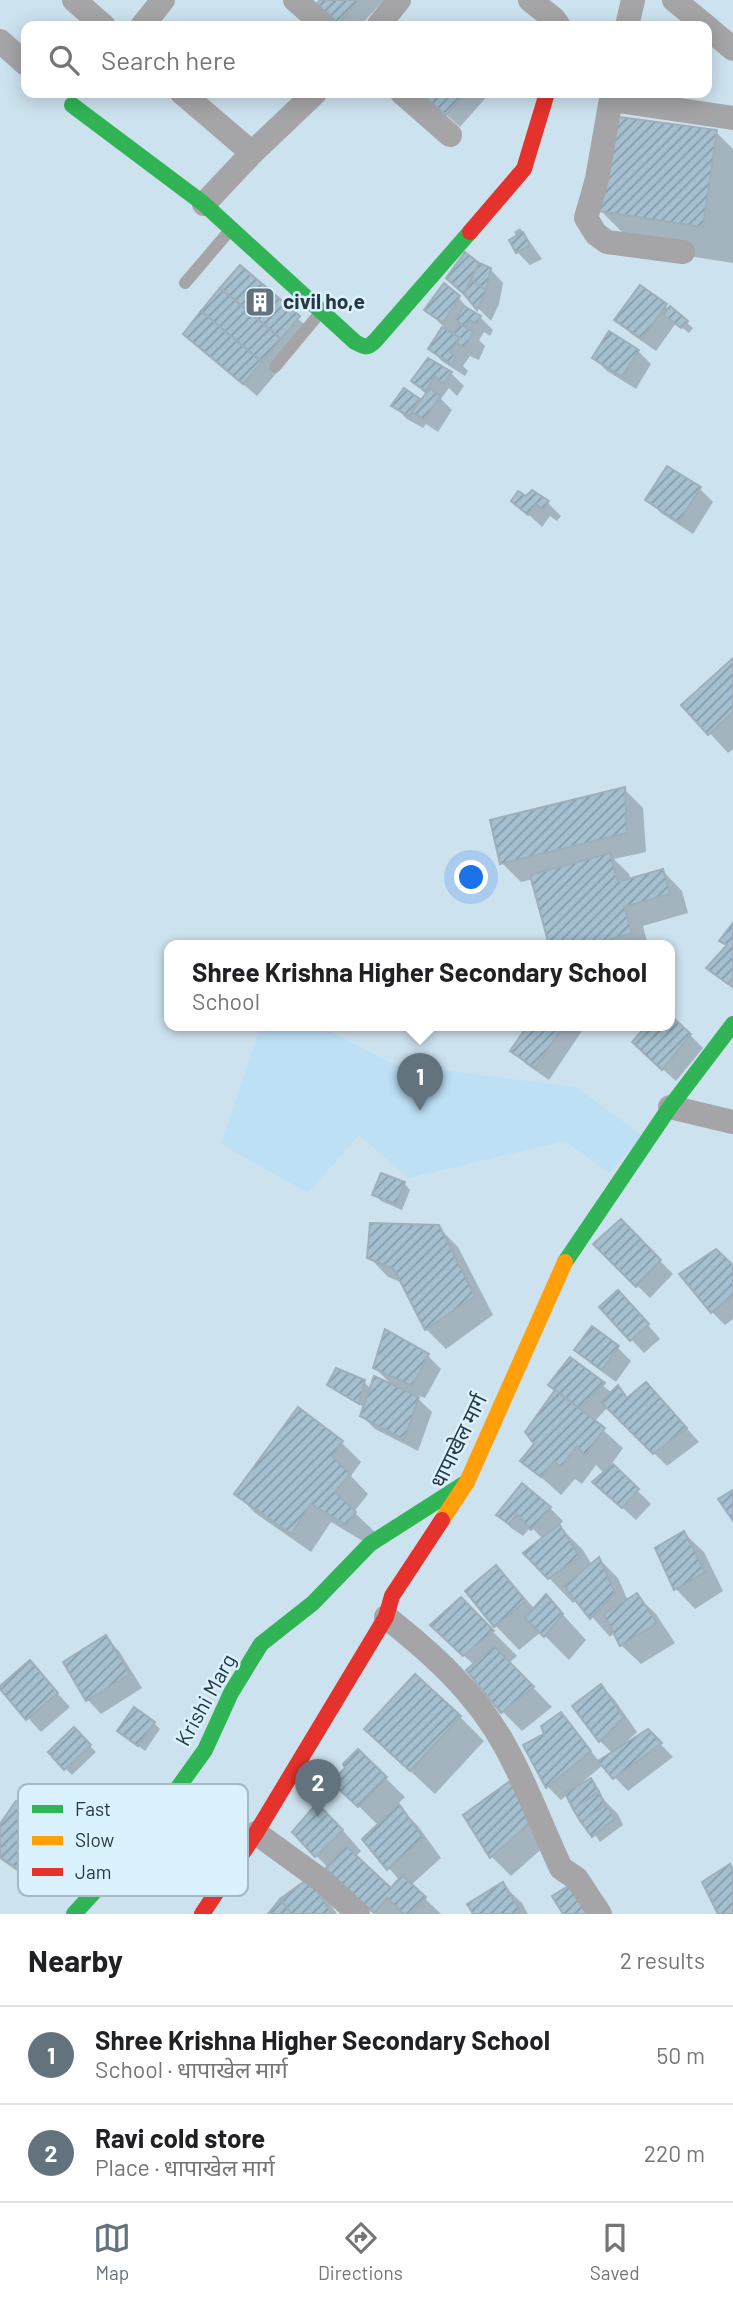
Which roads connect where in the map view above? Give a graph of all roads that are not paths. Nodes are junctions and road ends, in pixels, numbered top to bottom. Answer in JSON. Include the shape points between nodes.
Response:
{"nodes":[{"id":1,"x":74,"y":0,"type":"edge"},
{"id":2,"x":163,"y":0,"type":"edge"},
{"id":3,"x":295,"y":0,"type":"edge"},
{"id":4,"x":398,"y":0,"type":"edge"},
{"id":5,"x":530,"y":0,"type":"edge"},
{"id":6,"x":633,"y":0,"type":"edge"},
{"id":7,"x":674,"y":0,"type":"edge"},
{"id":8,"x":98,"y":21,"type":"edge"},
{"id":9,"x":146,"y":21,"type":"edge"},
{"id":10,"x":320,"y":21,"type":"edge"},
{"id":11,"x":382,"y":21,"type":"edge"},
{"id":12,"x":555,"y":21,"type":"edge"},
{"id":13,"x":628,"y":21,"type":"edge"},
{"id":14,"x":699,"y":21,"type":"edge"},
{"id":15,"x":712,"y":32,"type":"edge"},
{"id":16,"x":0,"y":41,"type":"edge"},
{"id":17,"x":733,"y":49,"type":"edge"},
{"id":18,"x":21,"y":60,"type":"edge"},
{"id":19,"x":72,"y":98,"type":"edge"},
{"id":20,"x":187,"y":98,"type":"edge"},
{"id":21,"x":310,"y":98,"type":"edge"},
{"id":22,"x":408,"y":98,"type":"edge"},
{"id":23,"x":545,"y":98,"type":"edge"},
{"id":24,"x":612,"y":98,"type":"edge"},
{"id":25,"x":623,"y":98,"type":"edge"},
{"id":26,"x":733,"y":118,"type":"edge"},
{"id":27,"x":450,"y":135,"type":"dead end"},
{"id":28,"x":252,"y":153,"type":"junction"},
{"id":29,"x":204,"y":204,"type":"junction"},
{"id":30,"x":232,"y":229,"type":"junction"},
{"id":31,"x":683,"y":252,"type":"dead end"},
{"id":32,"x":185,"y":283,"type":"dead end"},
{"id":33,"x":322,"y":312,"type":"junction"},
{"id":34,"x":275,"y":367,"type":"dead end"},
{"id":35,"x":733,"y":1024,"type":"edge"},
{"id":36,"x":670,"y":1107,"type":"junction"},
{"id":37,"x":733,"y":1122,"type":"edge"},
{"id":38,"x":467,"y":1482,"type":"junction"},
{"id":39,"x":386,"y":1617,"type":"junction"},
{"id":40,"x":180,"y":1784,"type":"edge"},
{"id":41,"x":256,"y":1833,"type":"junction"},
{"id":42,"x":248,"y":1845,"type":"edge"},
{"id":43,"x":90,"y":1896,"type":"edge"},
{"id":44,"x":214,"y":1896,"type":"edge"},
{"id":45,"x":74,"y":1914,"type":"edge"},
{"id":46,"x":202,"y":1914,"type":"edge"},
{"id":47,"x":358,"y":1914,"type":"edge"},
{"id":48,"x":600,"y":1914,"type":"edge"}],
"edges":[{"from":1,"to":8,"type":"street"},
{"from":2,"to":9,"type":"street"},
{"from":3,"to":10,"type":"street"},
{"from":4,"to":11,"type":"street"},
{"from":5,"to":12,"type":"street"},
{"from":6,"to":13,"type":"street"},
{"from":7,"to":14,"type":"street"},
{"from":15,"to":17,"type":"street"},
{"from":16,"to":18,"type":"street"},
{"from":19,"to":29,"type":"street"},
{"from":20,"to":28,"type":"street"},
{"from":21,"to":28,"type":"street"},
{"from":22,"to":27,"type":"street"},
{"from":23,"to":33,"type":"street","via":[[524,169],[370,346],[355,342]]},
{"from":24,"to":31,"type":"street","via":[[586,218],[607,242]]},
{"from":25,"to":26,"type":"street"},
{"from":28,"to":29,"type":"street"},
{"from":29,"to":30,"type":"street"},
{"from":30,"to":32,"type":"lane"},
{"from":30,"to":33,"type":"street"},
{"from":33,"to":34,"type":"lane"},
{"from":35,"to":36,"type":"street","name":"धापाखेल मार्ग"},
{"from":36,"to":37,"type":"street"},
{"from":36,"to":38,"type":"street","name":"धापाखेल मार्ग","via":[[566,1260]]},
{"from":38,"to":39,"type":"street","name":"धापाखेल मार्ग","via":[[392,1596]]},
{"from":38,"to":40,"type":"street","name":"Krishi Marg","via":[[370,1544],[313,1603],[261,1644],[205,1749]]},
{"from":39,"to":41,"type":"street","name":"धापाखेल मार्ग"},
{"from":39,"to":48,"type":"street","via":[[433,1654],[471,1694],[505,1746],[561,1868],[577,1879]]},
{"from":41,"to":42,"type":"street","name":"धापाखेल मार्ग"},
{"from":41,"to":47,"type":"street","via":[[325,1883]]},
{"from":43,"to":45,"type":"street","name":"Krishi Marg"},
{"from":44,"to":46,"type":"street","name":"धापाखेल मार्ग"}]}
